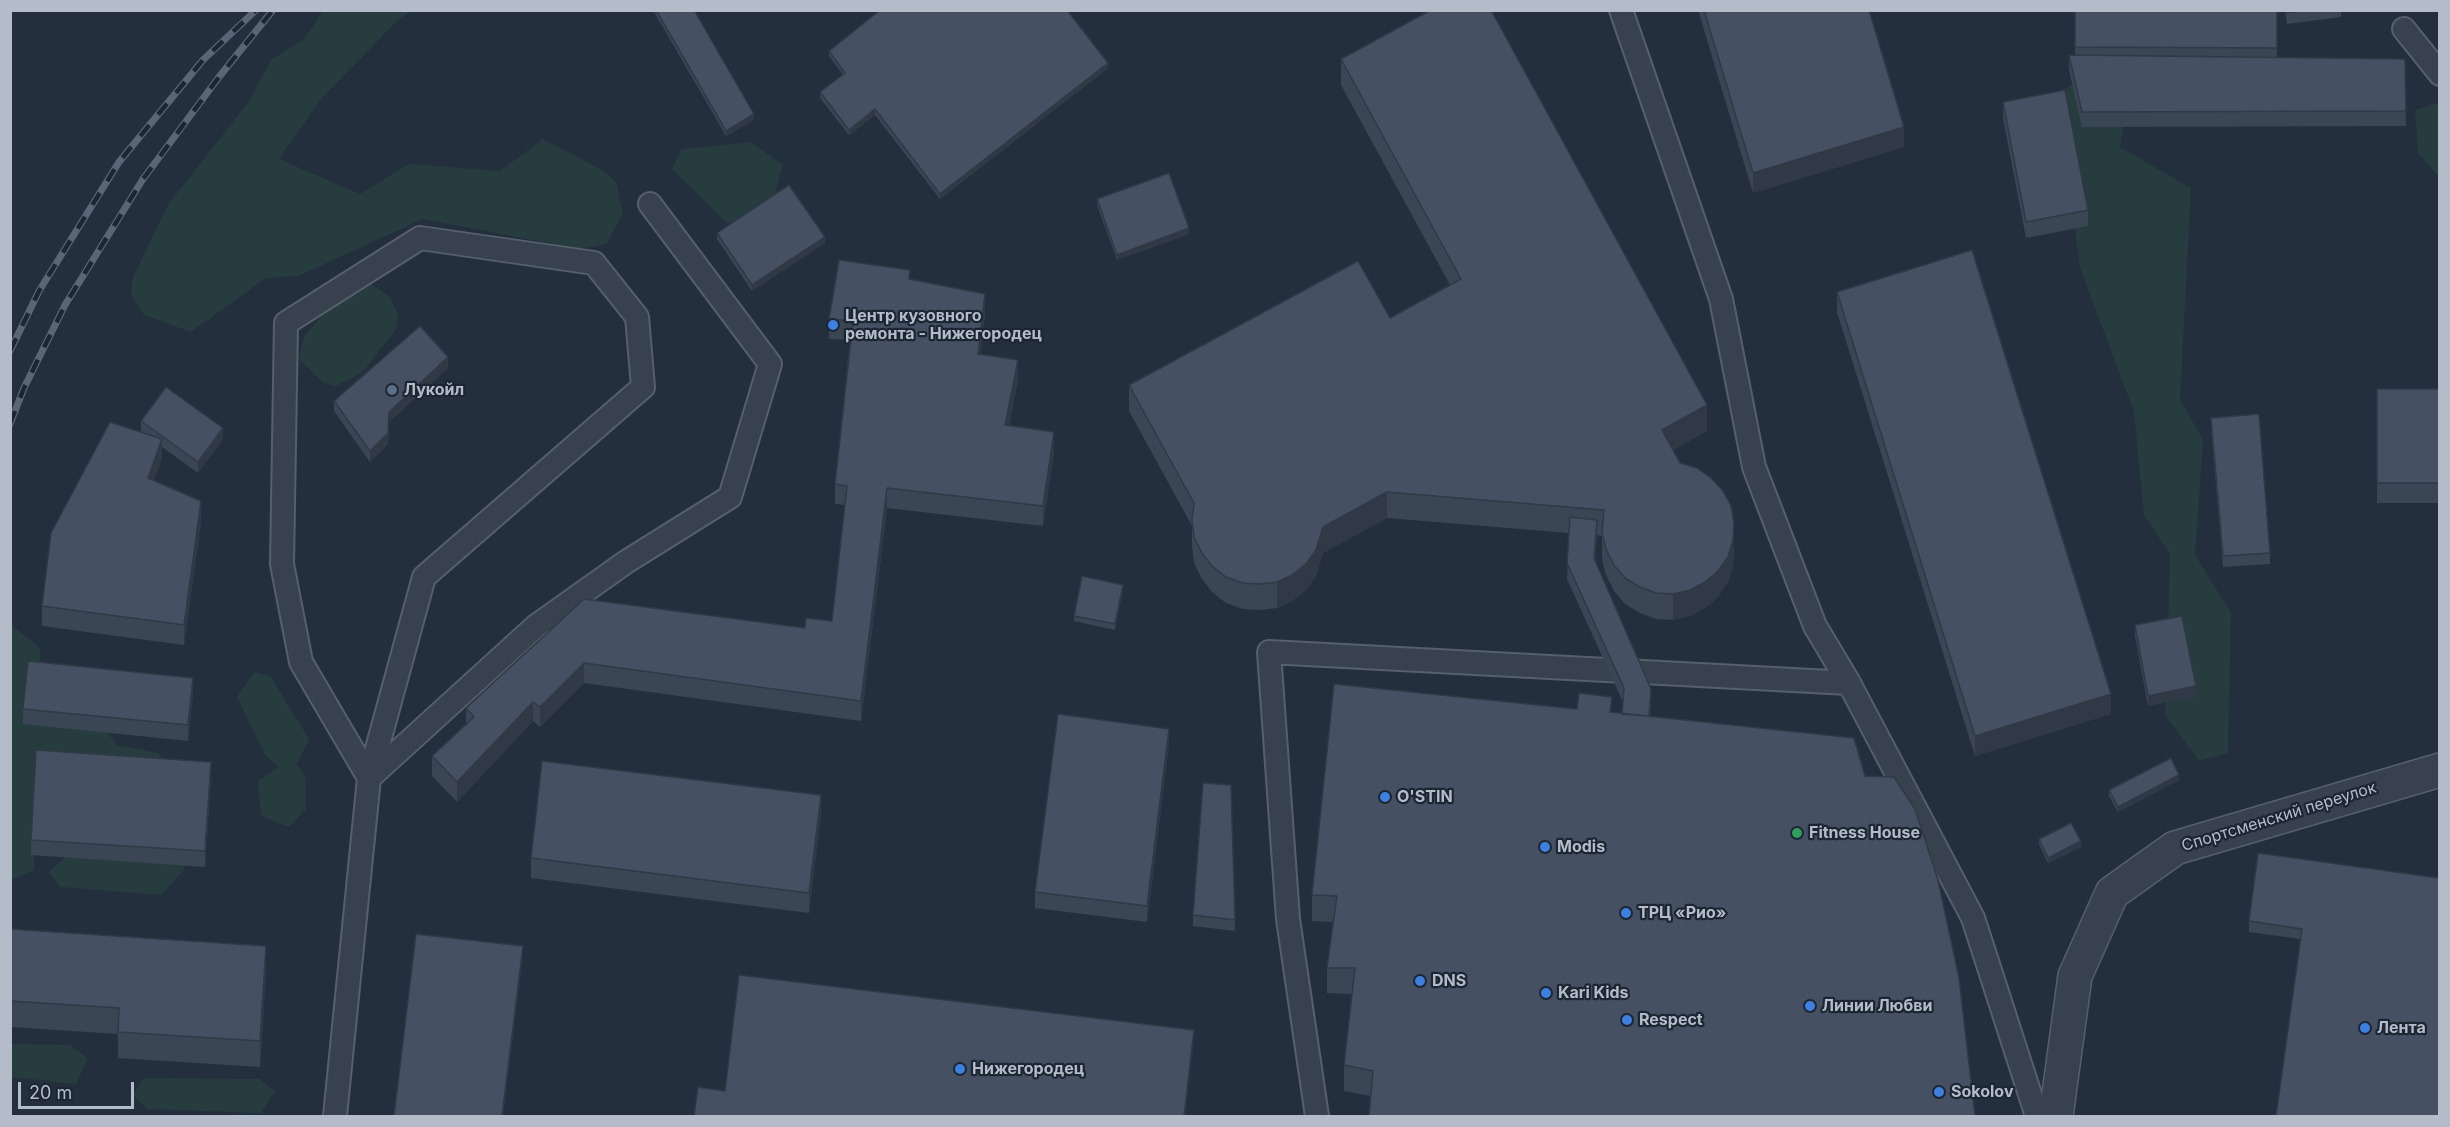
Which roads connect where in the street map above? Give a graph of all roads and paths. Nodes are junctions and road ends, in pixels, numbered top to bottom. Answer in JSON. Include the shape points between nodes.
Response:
{"nodes":[{"id":1,"x":1621,"y":10,"type":"edge"},
{"id":2,"x":2404,"y":29,"type":"dead end"},
{"id":3,"x":2439,"y":74,"type":"edge"},
{"id":4,"x":650,"y":204,"type":"dead end"},
{"id":5,"x":1849,"y":683,"type":"junction"},
{"id":6,"x":2439,"y":770,"type":"edge"},
{"id":7,"x":369,"y":778,"type":"junction"},
{"id":8,"x":336,"y":1116,"type":"edge"},
{"id":9,"x":1317,"y":1116,"type":"edge"},
{"id":10,"x":2037,"y":1116,"type":"edge"},
{"id":11,"x":2056,"y":1116,"type":"edge"}],
"edges":[{"from":1,"to":5,"type":"lane","via":[[1721,299],[1754,467],[1815,626]]},
{"from":2,"to":3,"type":"lane"},
{"from":4,"to":7,"type":"lane","via":[[770,364],[730,497],[626,562],[536,626]]},
{"from":5,"to":9,"type":"lane","via":[[1269,652],[1288,919]]},
{"from":5,"to":10,"type":"lane","via":[[1973,918]]},
{"from":6,"to":11,"type":"street","name":"Спортсменский переулок","via":[[2175,848],[2112,893],[2075,976]]},
{"from":7,"to":7,"type":"lane","via":[[424,577],[643,387],[637,318],[594,263],[420,238],[286,323],[282,564],[301,662]]},
{"from":7,"to":8,"type":"lane"}]}
